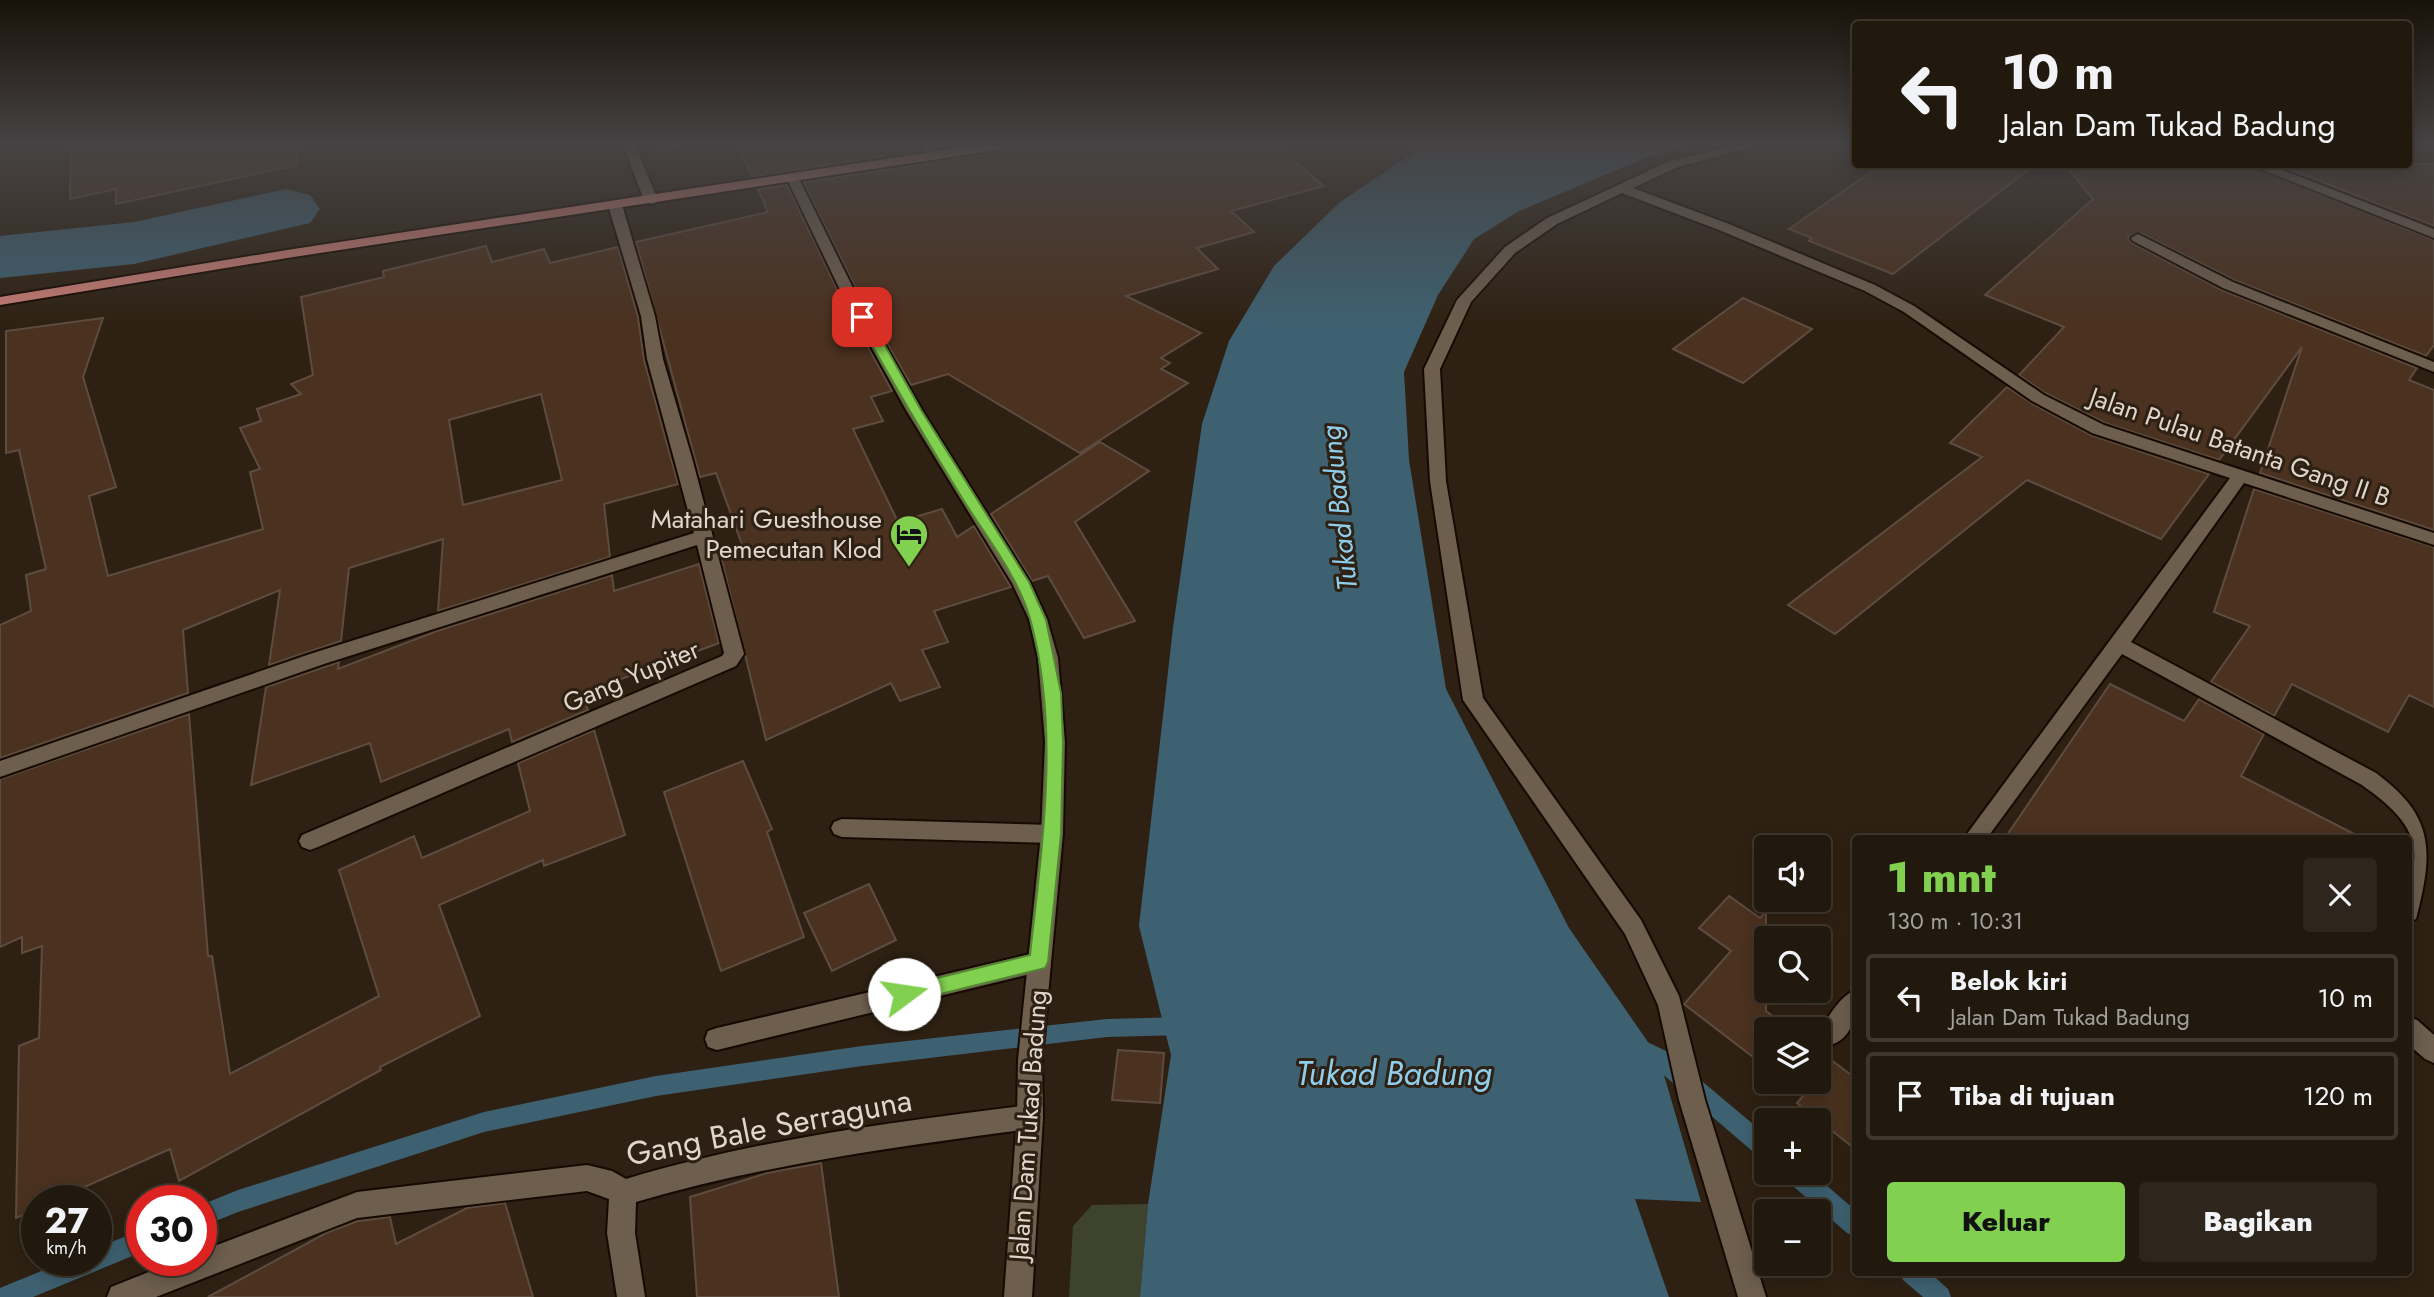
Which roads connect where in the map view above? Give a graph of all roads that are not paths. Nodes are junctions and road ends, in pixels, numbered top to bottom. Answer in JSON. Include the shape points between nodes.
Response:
{"nodes":[{"id":1,"x":615,"y":205,"type":"edge"},
{"id":2,"x":612,"y":206,"type":"edge"},
{"id":3,"x":806,"y":206,"type":"edge"},
{"id":4,"x":1587,"y":206,"type":"edge"},
{"id":5,"x":1666,"y":206,"type":"edge"},
{"id":6,"x":2361,"y":206,"type":"edge"},
{"id":7,"x":2434,"y":234,"type":"edge"},
{"id":8,"x":2138,"y":238,"type":"dead end"},
{"id":9,"x":0,"y":301,"type":"edge"},
{"id":10,"x":2434,"y":367,"type":"edge"},
{"id":11,"x":2241,"y":475,"type":"junction"},
{"id":12,"x":703,"y":537,"type":"junction"},
{"id":13,"x":2434,"y":539,"type":"edge"},
{"id":14,"x":2119,"y":644,"type":"junction"},
{"id":15,"x":0,"y":769,"type":"edge"},
{"id":16,"x":842,"y":828,"type":"dead end"},
{"id":17,"x":1052,"y":834,"type":"junction"},
{"id":18,"x":1977,"y":835,"type":"edge"},
{"id":19,"x":310,"y":841,"type":"dead end"},
{"id":20,"x":2412,"y":900,"type":"edge"},
{"id":21,"x":1038,"y":971,"type":"junction"},
{"id":22,"x":1852,"y":1005,"type":"edge"},
{"id":23,"x":2412,"y":1032,"type":"edge"},
{"id":24,"x":1831,"y":1034,"type":"dead end"},
{"id":25,"x":717,"y":1039,"type":"dead end"},
{"id":26,"x":2434,"y":1051,"type":"edge"},
{"id":27,"x":1030,"y":1117,"type":"junction"},
{"id":28,"x":623,"y":1193,"type":"junction"},
{"id":29,"x":121,"y":1297,"type":"edge"},
{"id":30,"x":631,"y":1297,"type":"edge"},
{"id":31,"x":1018,"y":1297,"type":"edge"},
{"id":32,"x":1752,"y":1297,"type":"edge"}],
"edges":[{"from":1,"to":12,"type":"street","name":"Gang Yupiter"},
{"from":2,"to":9,"type":"highway"},
{"from":3,"to":17,"type":"street","name":"Jalan Dam Tukad Badung","via":[[914,410],[1021,582],[1038,620],[1053,693]]},
{"from":4,"to":32,"type":"street","via":[[1510,250],[1464,300],[1432,369],[1438,481],[1473,700],[1633,927],[1670,1004],[1692,1100]]},
{"from":5,"to":11,"type":"street","name":"Jalan Pulau Batanta Gang II B","via":[[1870,288],[1909,309],[2038,398],[2098,429]]},
{"from":6,"to":7,"type":"street"},
{"from":8,"to":10,"type":"street","via":[[2228,285]]},
{"from":11,"to":13,"type":"street","name":"Jalan Pulau Batanta Gang II B"},
{"from":11,"to":14,"type":"street"},
{"from":12,"to":15,"type":"street","via":[[317,659]]},
{"from":12,"to":19,"type":"street","name":"Gang Yupiter","via":[[734,654],[729,661]]},
{"from":14,"to":18,"type":"street"},
{"from":14,"to":20,"type":"street","via":[[2399,800],[2420,828],[2425,859]]},
{"from":16,"to":17,"type":"street"},
{"from":17,"to":21,"type":"street","name":"Jalan Dam Tukad Badung"},
{"from":21,"to":25,"type":"street"},
{"from":21,"to":27,"type":"street","name":"Jalan Dam Tukad Badung"},
{"from":22,"to":24,"type":"street"},
{"from":23,"to":26,"type":"street"},
{"from":27,"to":28,"type":"street","name":"Gang Bale Serraguna","via":[[753,1158]]},
{"from":27,"to":31,"type":"street","name":"Jalan Dam Tukad Badung"},
{"from":28,"to":29,"type":"street","name":"Gang Bale Serraguna","via":[[612,1184],[587,1178],[357,1205]]},
{"from":28,"to":30,"type":"street","via":[[621,1233]]}]}
